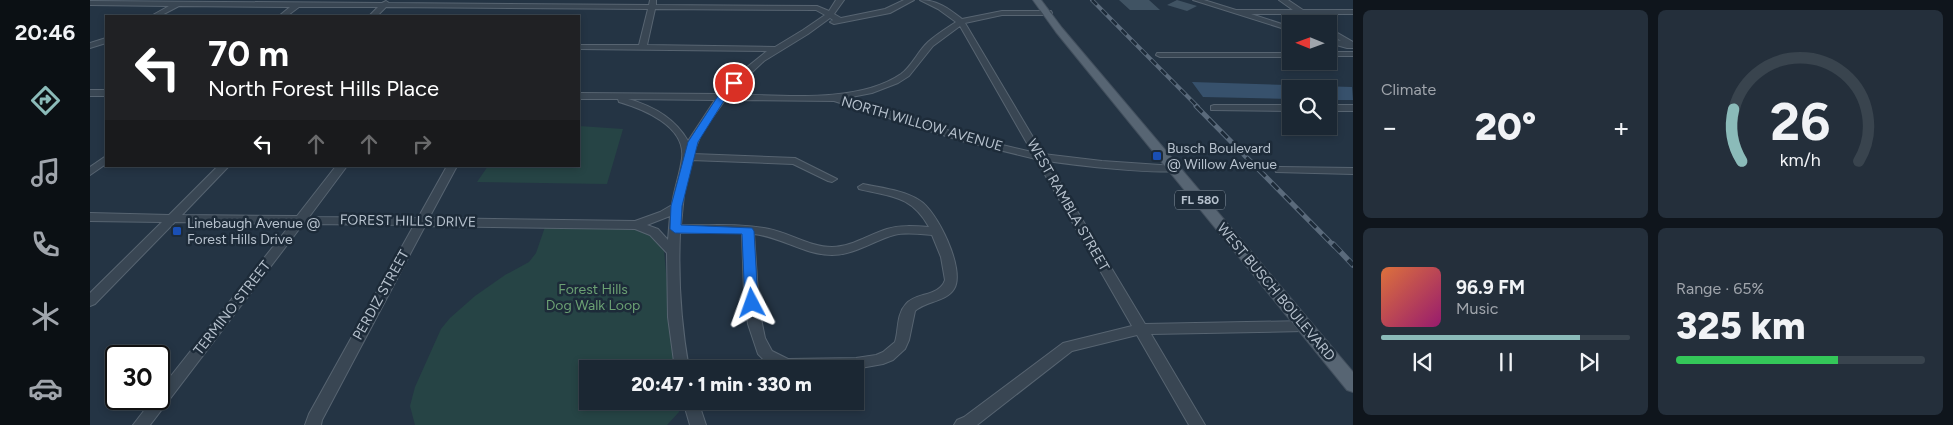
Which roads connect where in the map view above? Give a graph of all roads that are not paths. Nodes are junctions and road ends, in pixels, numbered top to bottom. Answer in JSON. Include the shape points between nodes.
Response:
{"nodes":[{"id":1,"x":389,"y":0,"type":"edge"},
{"id":2,"x":840,"y":0,"type":"edge"},
{"id":3,"x":910,"y":0,"type":"edge"},
{"id":4,"x":924,"y":0,"type":"edge"},
{"id":5,"x":1037,"y":0,"type":"edge"},
{"id":6,"x":1197,"y":0,"type":"edge"},
{"id":7,"x":1283,"y":0,"type":"edge"},
{"id":8,"x":180,"y":2,"type":"edge"},
{"id":9,"x":300,"y":2,"type":"edge"},
{"id":10,"x":90,"y":3,"type":"edge"},
{"id":11,"x":543,"y":4,"type":"edge"},
{"id":12,"x":653,"y":4,"type":"edge"},
{"id":13,"x":383,"y":6,"type":"junction"},
{"id":14,"x":1046,"y":7,"type":"edge"},
{"id":15,"x":1236,"y":12,"type":"junction"},
{"id":16,"x":1301,"y":12,"type":"junction"},
{"id":17,"x":1353,"y":12,"type":"edge"},
{"id":18,"x":157,"y":15,"type":"edge"},
{"id":19,"x":284,"y":15,"type":"edge"},
{"id":20,"x":373,"y":15,"type":"edge"},
{"id":21,"x":537,"y":15,"type":"edge"},
{"id":22,"x":828,"y":15,"type":"junction"},
{"id":23,"x":1306,"y":15,"type":"edge"},
{"id":24,"x":840,"y":21,"type":"junction"},
{"id":25,"x":961,"y":22,"type":"junction"},
{"id":26,"x":1282,"y":26,"type":"edge"},
{"id":27,"x":804,"y":32,"type":"junction"},
{"id":28,"x":1338,"y":36,"type":"edge"},
{"id":29,"x":104,"y":41,"type":"edge"},
{"id":30,"x":1338,"y":43,"type":"edge"},
{"id":31,"x":90,"y":46,"type":"edge"},
{"id":32,"x":580,"y":47,"type":"edge"},
{"id":33,"x":1353,"y":47,"type":"edge"},
{"id":34,"x":642,"y":48,"type":"junction"},
{"id":35,"x":774,"y":49,"type":"junction"},
{"id":36,"x":1338,"y":54,"type":"edge"},
{"id":37,"x":1353,"y":54,"type":"edge"},
{"id":38,"x":1160,"y":55,"type":"dead end"},
{"id":39,"x":1282,"y":55,"type":"edge"},
{"id":40,"x":90,"y":93,"type":"edge"},
{"id":41,"x":105,"y":93,"type":"edge"},
{"id":42,"x":580,"y":96,"type":"edge"},
{"id":43,"x":606,"y":96,"type":"junction"},
{"id":44,"x":721,"y":98,"type":"junction"},
{"id":45,"x":834,"y":98,"type":"junction"},
{"id":46,"x":1214,"y":108,"type":"dead end"},
{"id":47,"x":1282,"y":108,"type":"edge"},
{"id":48,"x":1337,"y":108,"type":"edge"},
{"id":49,"x":1353,"y":108,"type":"edge"},
{"id":50,"x":1039,"y":156,"type":"junction"},
{"id":51,"x":687,"y":157,"type":"junction"},
{"id":52,"x":105,"y":160,"type":"edge"},
{"id":53,"x":223,"y":167,"type":"edge"},
{"id":54,"x":341,"y":167,"type":"edge"},
{"id":55,"x":451,"y":167,"type":"edge"},
{"id":56,"x":1175,"y":169,"type":"junction"},
{"id":57,"x":1280,"y":170,"type":"dead end"},
{"id":58,"x":1353,"y":171,"type":"edge"},
{"id":59,"x":90,"y":172,"type":"edge"},
{"id":60,"x":832,"y":179,"type":"dead end"},
{"id":61,"x":863,"y":186,"type":"dead end"},
{"id":62,"x":676,"y":206,"type":"junction"},
{"id":63,"x":90,"y":217,"type":"edge"},
{"id":64,"x":173,"y":218,"type":"junction"},
{"id":65,"x":300,"y":220,"type":"junction"},
{"id":66,"x":422,"y":221,"type":"junction"},
{"id":67,"x":636,"y":226,"type":"junction"},
{"id":68,"x":675,"y":229,"type":"junction"},
{"id":69,"x":748,"y":231,"type":"junction"},
{"id":70,"x":937,"y":231,"type":"junction"},
{"id":71,"x":674,"y":252,"type":"junction"},
{"id":72,"x":90,"y":301,"type":"edge"},
{"id":73,"x":1304,"y":326,"type":"junction"},
{"id":74,"x":1141,"y":329,"type":"junction"},
{"id":75,"x":681,"y":360,"type":"edge"},
{"id":76,"x":1353,"y":385,"type":"edge"},
{"id":77,"x":693,"y":410,"type":"edge"},
{"id":78,"x":967,"y":424,"type":"edge"},
{"id":79,"x":141,"y":425,"type":"edge"},
{"id":80,"x":313,"y":425,"type":"edge"},
{"id":81,"x":698,"y":425,"type":"edge"},
{"id":82,"x":1197,"y":425,"type":"edge"}],
"edges":[{"from":1,"to":13,"type":"street"},
{"from":2,"to":22,"type":"street"},
{"from":3,"to":24,"type":"street","via":[[887,11]]},
{"from":4,"to":25,"type":"street","name":"WEST RAMBLA STREET","via":[[941,7]]},
{"from":5,"to":14,"type":"main road","name":"WEST BUSCH BOULEVARD","number":"FL 580"},
{"from":6,"to":15,"type":"street"},
{"from":7,"to":16,"type":"street"},
{"from":8,"to":9,"type":"street"},
{"from":8,"to":10,"type":"street"},
{"from":8,"to":18,"type":"street"},
{"from":9,"to":13,"type":"street"},
{"from":9,"to":19,"type":"street"},
{"from":11,"to":12,"type":"street"},
{"from":11,"to":13,"type":"street"},
{"from":11,"to":21,"type":"street"},
{"from":12,"to":22,"type":"street","via":[[817,8],[824,9]]},
{"from":12,"to":34,"type":"street"},
{"from":13,"to":20,"type":"street"},
{"from":14,"to":25,"type":"street"},
{"from":14,"to":56,"type":"main road","name":"WEST BUSCH BOULEVARD","number":"FL 580","via":[[1059,30]]},
{"from":15,"to":16,"type":"street"},
{"from":15,"to":26,"type":"street"},
{"from":16,"to":17,"type":"street"},
{"from":16,"to":23,"type":"street"},
{"from":22,"to":24,"type":"street"},
{"from":22,"to":27,"type":"street"},
{"from":24,"to":27,"type":"street"},
{"from":25,"to":45,"type":"street","via":[[930,44],[906,74],[895,82]]},
{"from":25,"to":50,"type":"street","name":"WEST RAMBLA STREET"},
{"from":27,"to":35,"type":"street"},
{"from":28,"to":33,"type":"street"},
{"from":29,"to":31,"type":"street"},
{"from":30,"to":33,"type":"street"},
{"from":32,"to":34,"type":"street"},
{"from":34,"to":35,"type":"street"},
{"from":35,"to":44,"type":"street"},
{"from":36,"to":37,"type":"street"},
{"from":38,"to":39,"type":"street"},
{"from":40,"to":41,"type":"street"},
{"from":42,"to":43,"type":"street","name":"NORTH WILLOW AVENUE"},
{"from":43,"to":44,"type":"street","name":"NORTH WILLOW AVENUE"},
{"from":43,"to":51,"type":"street","via":[[636,104],[669,123],[684,142]]},
{"from":44,"to":45,"type":"street","name":"NORTH WILLOW AVENUE"},
{"from":44,"to":51,"type":"street"},
{"from":45,"to":50,"type":"street","name":"NORTH WILLOW AVENUE","via":[[983,144]]},
{"from":46,"to":47,"type":"street"},
{"from":48,"to":49,"type":"street"},
{"from":50,"to":56,"type":"street","name":"NORTH WILLOW AVENUE","via":[[1087,164]]},
{"from":50,"to":74,"type":"street","name":"WEST RAMBLA STREET"},
{"from":51,"to":60,"type":"street","via":[[795,161]]},
{"from":51,"to":62,"type":"street"},
{"from":52,"to":59,"type":"street"},
{"from":53,"to":64,"type":"street"},
{"from":54,"to":65,"type":"street","name":"TERMINO STREET"},
{"from":55,"to":66,"type":"street","name":"PERDIZ STREET"},
{"from":56,"to":73,"type":"main road","name":"WEST BUSCH BOULEVARD","number":"FL 580"},
{"from":57,"to":58,"type":"street"},
{"from":61,"to":70,"type":"street","via":[[918,203]]},
{"from":62,"to":67,"type":"street","via":[[664,215]]},
{"from":62,"to":68,"type":"street"},
{"from":63,"to":64,"type":"street","name":"FOREST HILLS DRIVE"},
{"from":64,"to":65,"type":"street","name":"FOREST HILLS DRIVE"},
{"from":64,"to":72,"type":"street"},
{"from":65,"to":66,"type":"street","name":"FOREST HILLS DRIVE"},
{"from":65,"to":79,"type":"street","name":"TERMINO STREET"},
{"from":66,"to":67,"type":"street","name":"FOREST HILLS DRIVE"},
{"from":66,"to":80,"type":"street","name":"PERDIZ STREET"},
{"from":67,"to":71,"type":"street","via":[[654,232]]},
{"from":68,"to":69,"type":"street"},
{"from":68,"to":71,"type":"street"},
{"from":69,"to":70,"type":"street","via":[[782,235],[820,251],[831,252],[891,232]]},
{"from":69,"to":70,"type":"street","via":[[750,290],[759,338],[764,352],[787,364],[868,362],[886,357],[898,349],[904,336],[908,310],[916,302],[941,294],[950,287],[953,279]]},
{"from":71,"to":75,"type":"street","via":[[675,320]]},
{"from":73,"to":74,"type":"street"},
{"from":73,"to":76,"type":"main road","name":"WEST BUSCH BOULEVARD","number":"FL 580"},
{"from":74,"to":78,"type":"street","via":[[1068,347]]},
{"from":74,"to":82,"type":"street","name":"WEST RAMBLA STREET"},
{"from":77,"to":81,"type":"street"}]}
